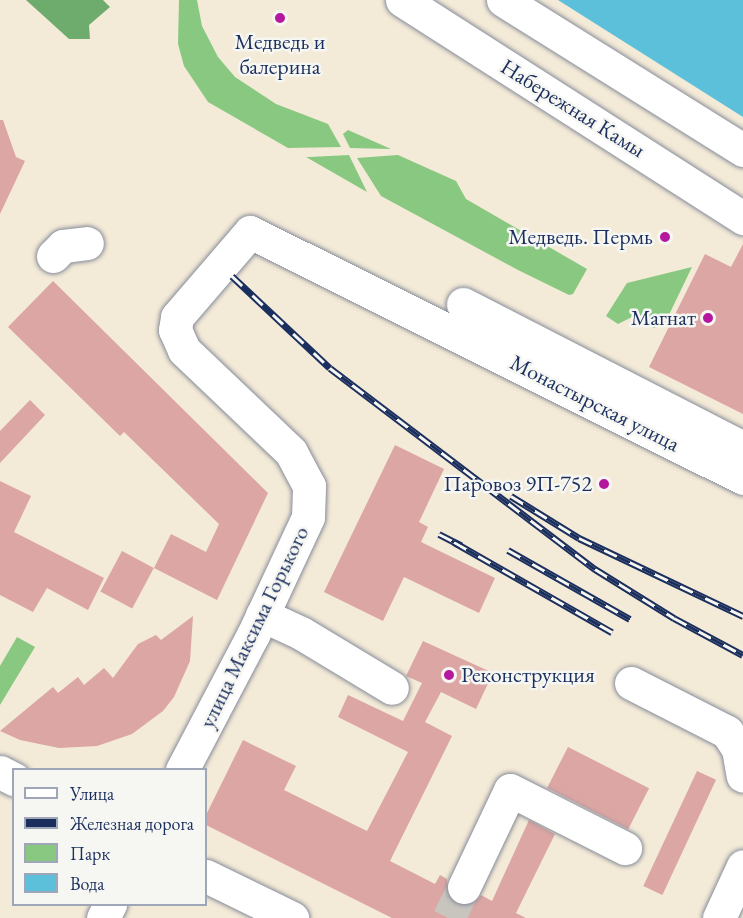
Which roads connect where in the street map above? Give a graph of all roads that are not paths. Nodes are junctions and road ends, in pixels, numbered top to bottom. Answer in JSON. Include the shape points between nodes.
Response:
{"nodes":[{"id":1,"x":402,"y":0,"type":"edge"},
{"id":2,"x":503,"y":0,"type":"edge"},
{"id":3,"x":743,"y":150,"type":"edge"},
{"id":4,"x":743,"y":218,"type":"edge"},
{"id":5,"x":87,"y":243,"type":"dead end"},
{"id":6,"x":53,"y":256,"type":"dead end"},
{"id":7,"x":455,"y":316,"type":"junction"},
{"id":8,"x":184,"y":350,"type":"joint"},
{"id":9,"x":743,"y":448,"type":"edge"},
{"id":10,"x":743,"y":478,"type":"edge"},
{"id":11,"x":262,"y":615,"type":"junction"},
{"id":12,"x":631,"y":683,"type":"dead end"},
{"id":13,"x":392,"y":688,"type":"dead end"},
{"id":14,"x":183,"y":768,"type":"edge"},
{"id":15,"x":743,"y":776,"type":"edge"},
{"id":16,"x":625,"y":848,"type":"dead end"},
{"id":17,"x":743,"y":866,"type":"edge"},
{"id":18,"x":207,"y":877,"type":"edge"},
{"id":19,"x":464,"y":887,"type":"tunnel mouth"},
{"id":20,"x":274,"y":914,"type":"edge"},
{"id":21,"x":719,"y":918,"type":"edge"}],
"edges":[{"from":1,"to":4,"type":"street","name":"Набережная Камы"},
{"from":2,"to":3,"type":"street"},
{"from":5,"to":6,"type":"street","via":[[63,246]]},
{"from":7,"to":8,"type":"street","name":"Монастырская улица","via":[[250,232],[177,317],[175,330]]},
{"from":7,"to":9,"type":"street","name":"Монастырская улица","via":[[538,344]]},
{"from":7,"to":10,"type":"street","name":"Монастырская улица"},
{"from":8,"to":11,"type":"street","name":"улица Максима Горького","via":[[291,452],[309,486],[308,517]]},
{"from":11,"to":13,"type":"street","via":[[301,633]]},
{"from":11,"to":14,"type":"street","name":"улица Максима Горького"},
{"from":12,"to":15,"type":"street","via":[[727,732],[738,749]]},
{"from":16,"to":19,"type":"street","via":[[510,790]]},
{"from":17,"to":21,"type":"street"},
{"from":18,"to":20,"type":"street"}]}
